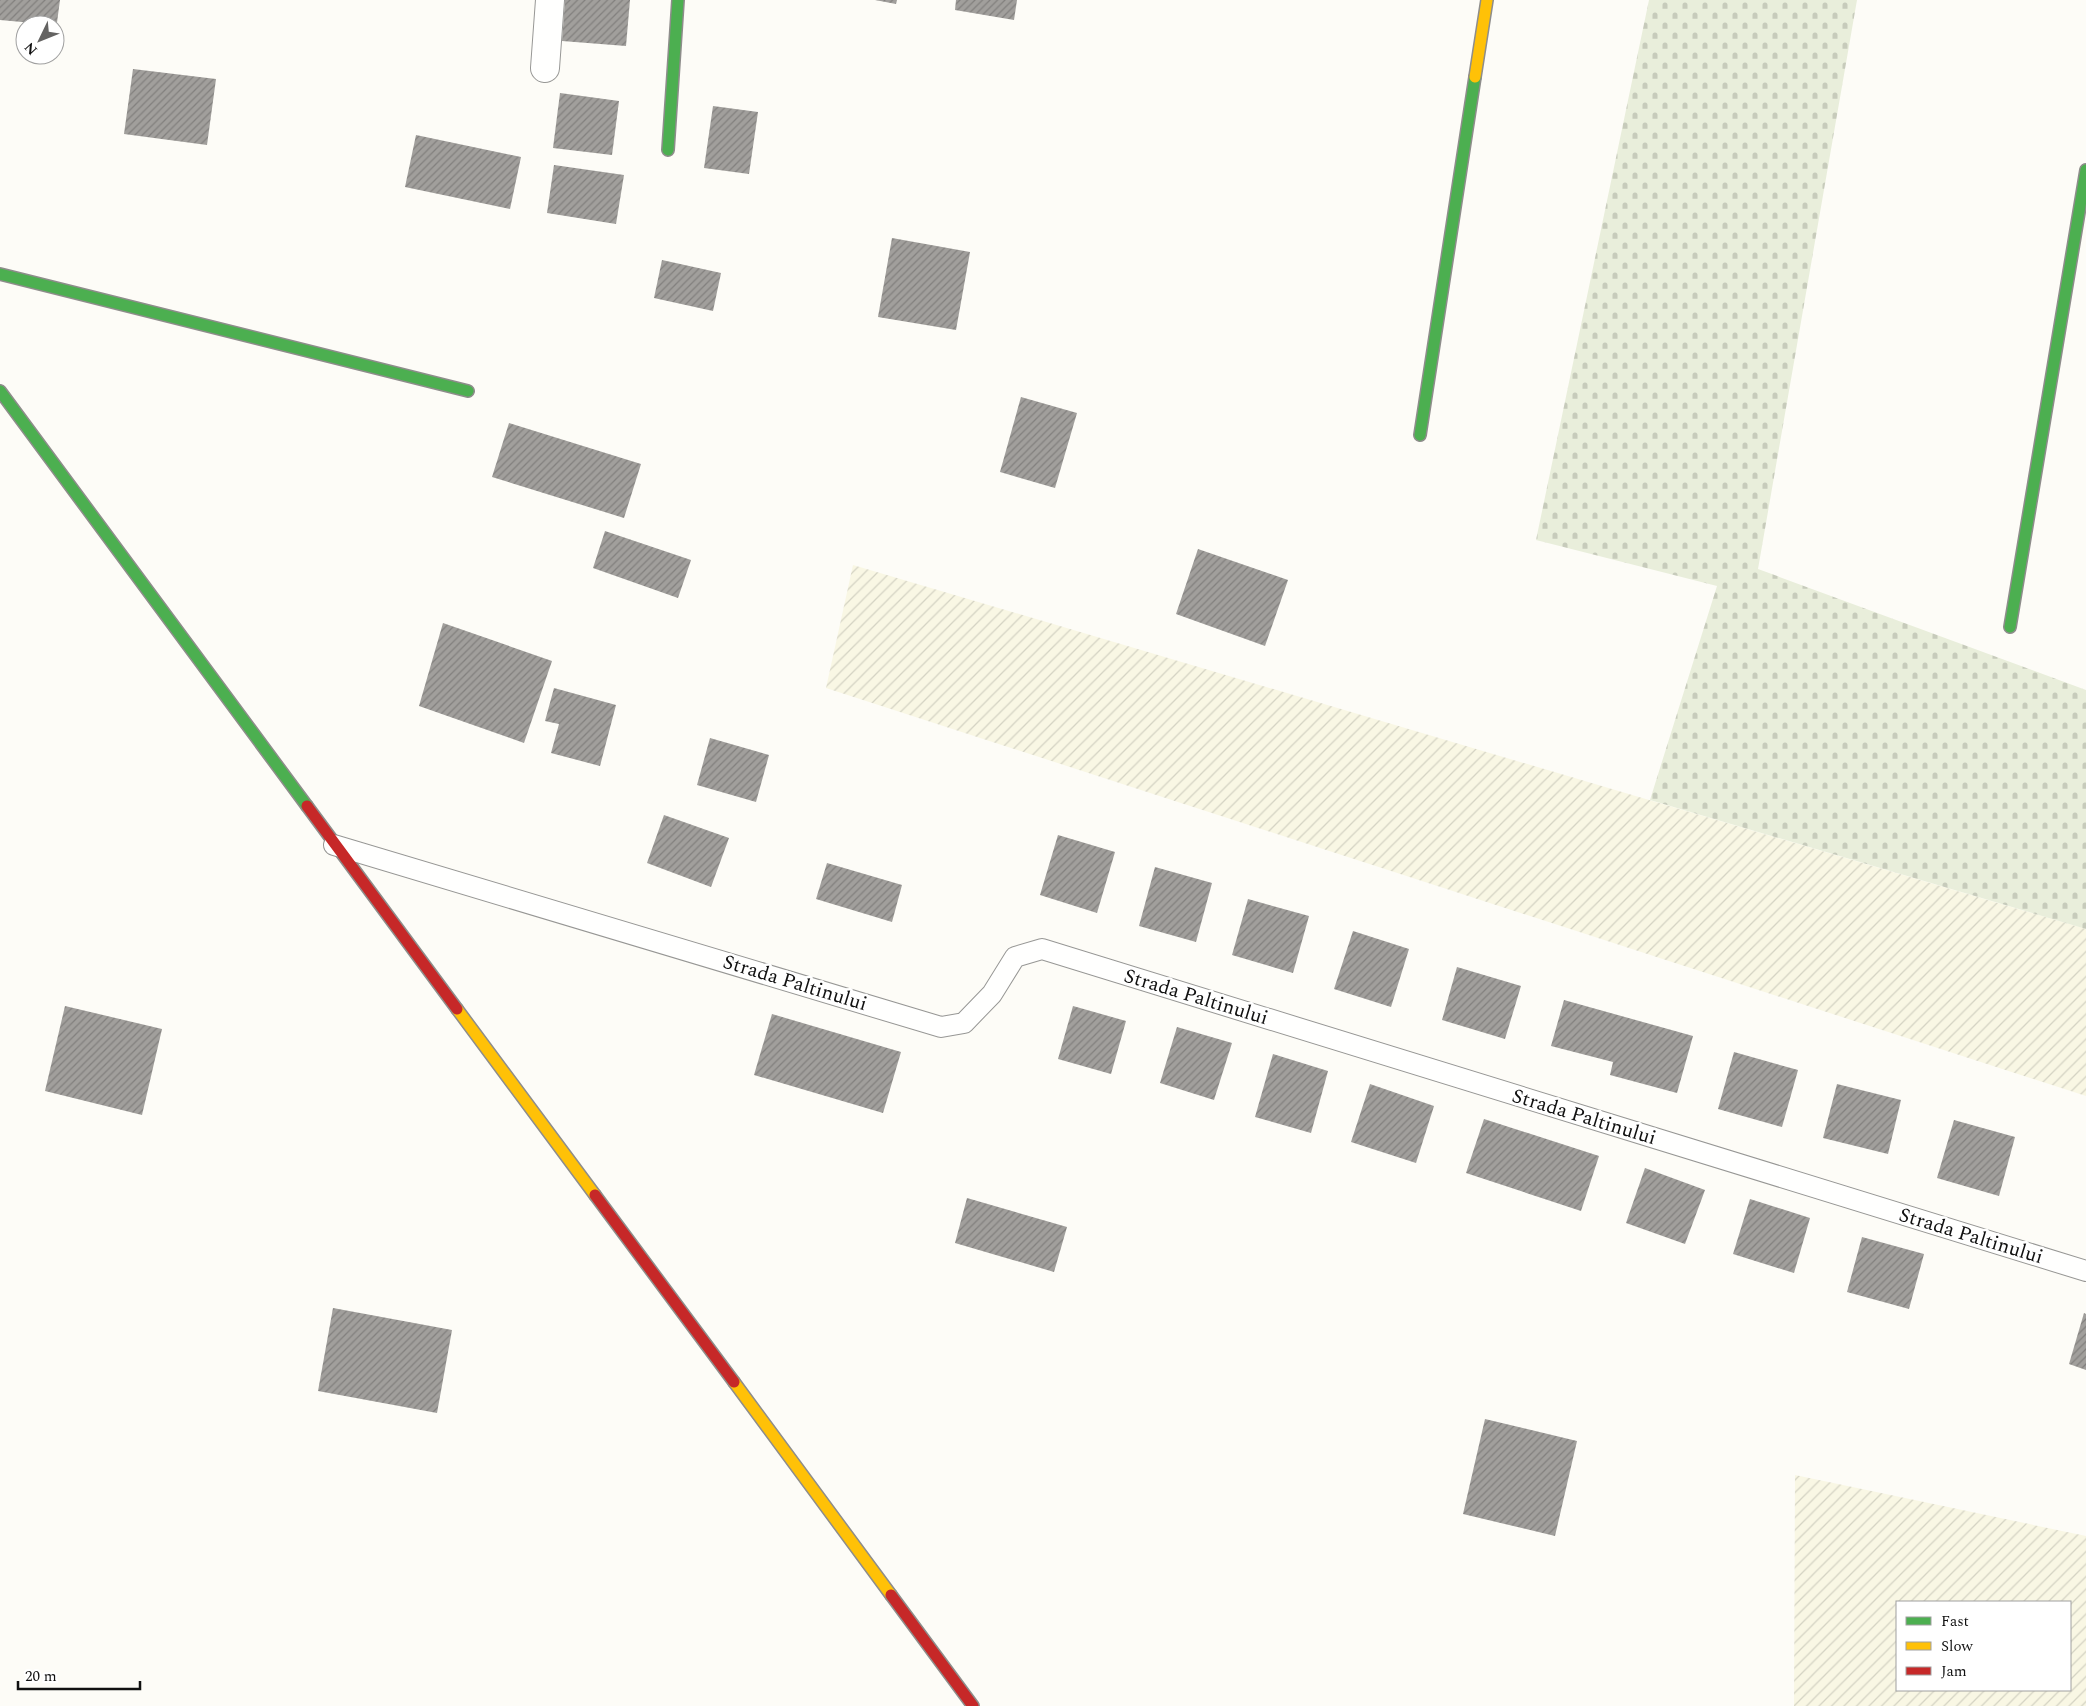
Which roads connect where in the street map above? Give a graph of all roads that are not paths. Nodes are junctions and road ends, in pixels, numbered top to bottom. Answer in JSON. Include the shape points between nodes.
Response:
{"nodes":[{"id":1,"x":550,"y":0,"type":"edge"},
{"id":2,"x":678,"y":0,"type":"edge"},
{"id":3,"x":1487,"y":0,"type":"edge"},
{"id":4,"x":545,"y":68,"type":"dead end"},
{"id":5,"x":668,"y":150,"type":"dead end"},
{"id":6,"x":2086,"y":170,"type":"edge"},
{"id":7,"x":0,"y":274,"type":"edge"},
{"id":8,"x":0,"y":391,"type":"edge"},
{"id":9,"x":468,"y":391,"type":"dead end"},
{"id":10,"x":1420,"y":435,"type":"dead end"},
{"id":11,"x":2010,"y":627,"type":"dead end"},
{"id":12,"x":334,"y":845,"type":"junction"},
{"id":13,"x":2086,"y":1271,"type":"edge"},
{"id":14,"x":973,"y":1706,"type":"edge"}],
"edges":[{"from":1,"to":4,"type":"street"},
{"from":2,"to":5,"type":"main road"},
{"from":3,"to":10,"type":"main road"},
{"from":6,"to":11,"type":"main road"},
{"from":7,"to":9,"type":"main road"},
{"from":8,"to":12,"type":"main road"},
{"from":12,"to":13,"type":"lane","name":"Strada Paltinului","via":[[941,1027],[964,1023],[992,994],[1016,957],[1042,949]]},
{"from":12,"to":14,"type":"main road"}]}
